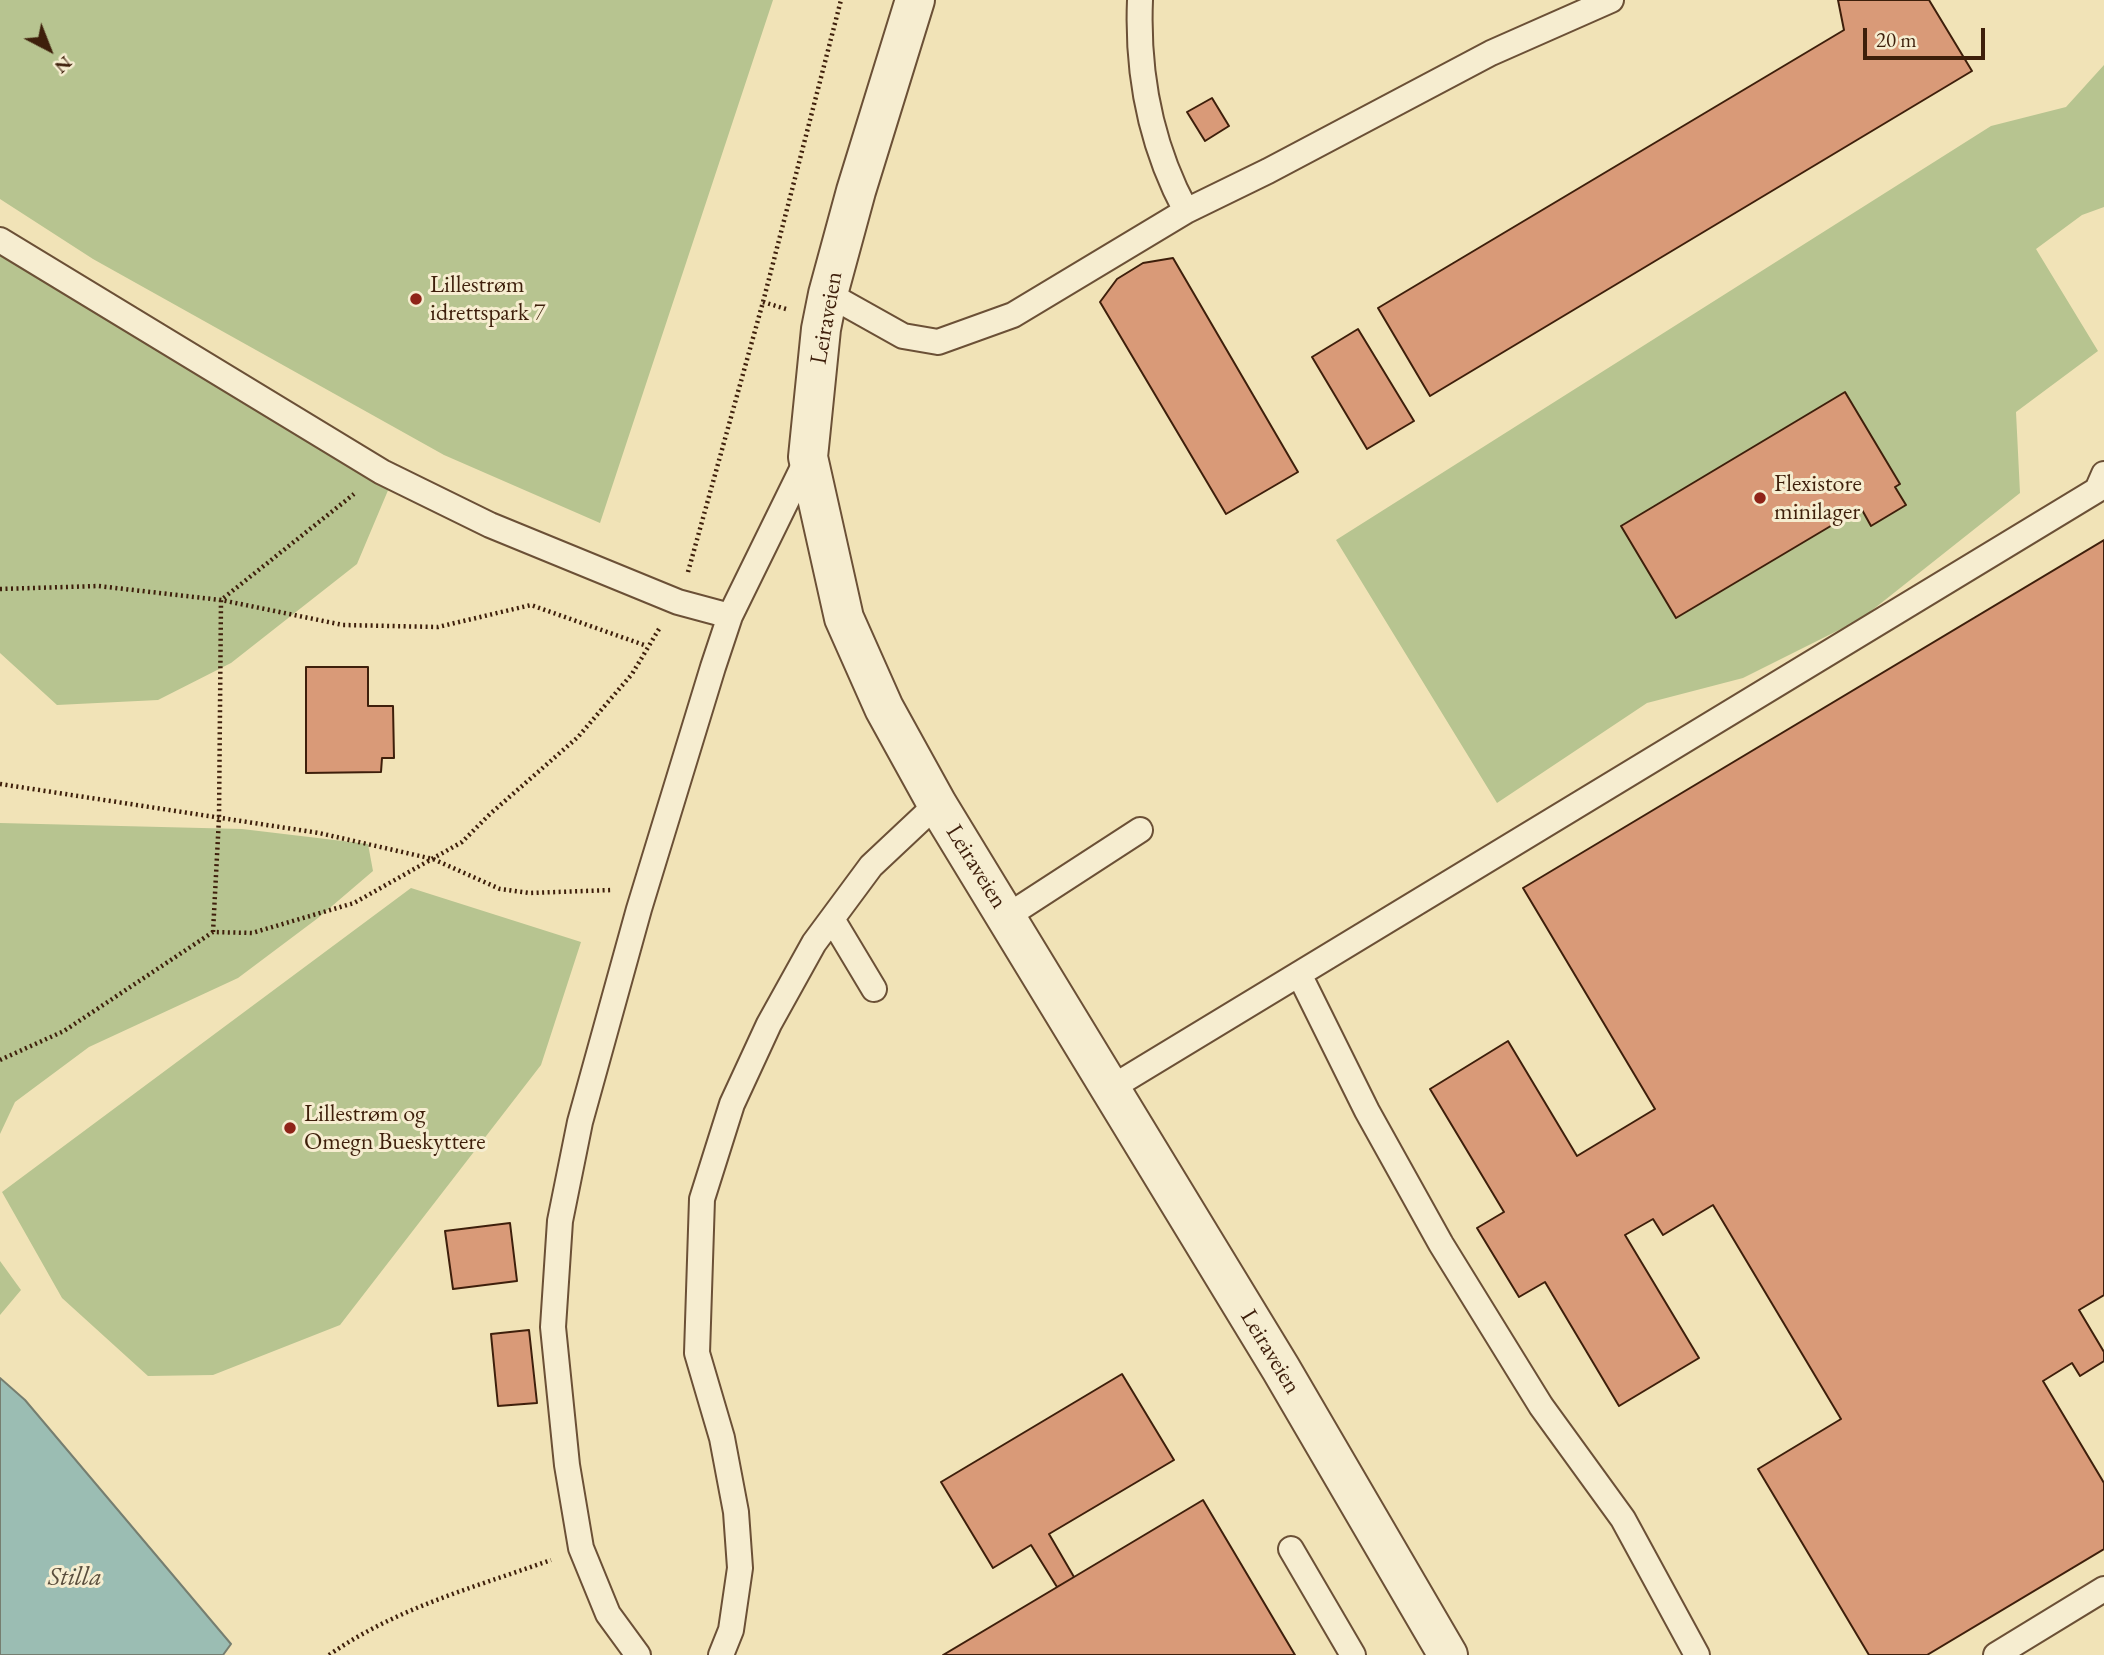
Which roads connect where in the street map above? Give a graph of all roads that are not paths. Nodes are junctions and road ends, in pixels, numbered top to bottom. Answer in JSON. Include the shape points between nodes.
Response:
{"nodes":[{"id":1,"x":915,"y":0,"type":"edge"},
{"id":2,"x":1140,"y":0,"type":"edge"},
{"id":3,"x":1611,"y":0,"type":"edge"},
{"id":4,"x":1186,"y":211,"type":"junction"},
{"id":5,"x":0,"y":240,"type":"edge"},
{"id":6,"x":828,"y":294,"type":"junction"},
{"id":7,"x":808,"y":457,"type":"junction"},
{"id":8,"x":2104,"y":474,"type":"edge"},
{"id":9,"x":730,"y":617,"type":"junction"},
{"id":10,"x":937,"y":804,"type":"junction"},
{"id":11,"x":1140,"y":830,"type":"dead end"},
{"id":12,"x":1006,"y":917,"type":"junction"},
{"id":13,"x":832,"y":919,"type":"junction"},
{"id":14,"x":1300,"y":976,"type":"junction"},
{"id":15,"x":874,"y":989,"type":"dead end"},
{"id":16,"x":1111,"y":1088,"type":"junction"},
{"id":17,"x":1291,"y":1549,"type":"dead end"},
{"id":18,"x":2104,"y":1589,"type":"edge"},
{"id":19,"x":638,"y":1655,"type":"edge"},
{"id":20,"x":721,"y":1655,"type":"edge"},
{"id":21,"x":1353,"y":1655,"type":"edge"},
{"id":22,"x":1448,"y":1655,"type":"edge"},
{"id":23,"x":1697,"y":1655,"type":"edge"},
{"id":24,"x":1996,"y":1655,"type":"edge"}],
"edges":[{"from":1,"to":6,"type":"street","name":"Leiraveien"},
{"from":2,"to":4,"type":"lane","via":[[1141,68],[1149,110],[1173,186]]},
{"from":3,"to":4,"type":"lane","via":[[1491,53]]},
{"from":4,"to":6,"type":"lane","via":[[1013,315],[938,342],[903,336]]},
{"from":5,"to":9,"type":"lane","via":[[382,472],[490,525],[678,602]]},
{"from":6,"to":7,"type":"street","name":"Leiraveien"},
{"from":7,"to":9,"type":"lane"},
{"from":7,"to":10,"type":"street","name":"Leiraveien","via":[[844,618],[884,708]]},
{"from":8,"to":14,"type":"lane","via":[[2097,490]]},
{"from":9,"to":19,"type":"lane","via":[[639,909],[580,1122],[560,1221],[553,1327],[581,1549],[608,1614]]},
{"from":10,"to":12,"type":"street","name":"Leiraveien"},
{"from":10,"to":13,"type":"lane","via":[[871,866]]},
{"from":11,"to":12,"type":"lane"},
{"from":12,"to":16,"type":"street","name":"Leiraveien"},
{"from":13,"to":15,"type":"lane"},
{"from":13,"to":20,"type":"lane","via":[[769,1024],[737,1093],[702,1199],[697,1353],[722,1438],[736,1512],[740,1569],[731,1630]]},
{"from":14,"to":16,"type":"lane"},
{"from":14,"to":23,"type":"lane","via":[[1367,1111],[1441,1244],[1541,1406],[1623,1519]]},
{"from":16,"to":22,"type":"street","name":"Leiraveien"},
{"from":17,"to":21,"type":"lane"},
{"from":18,"to":24,"type":"lane"}]}
